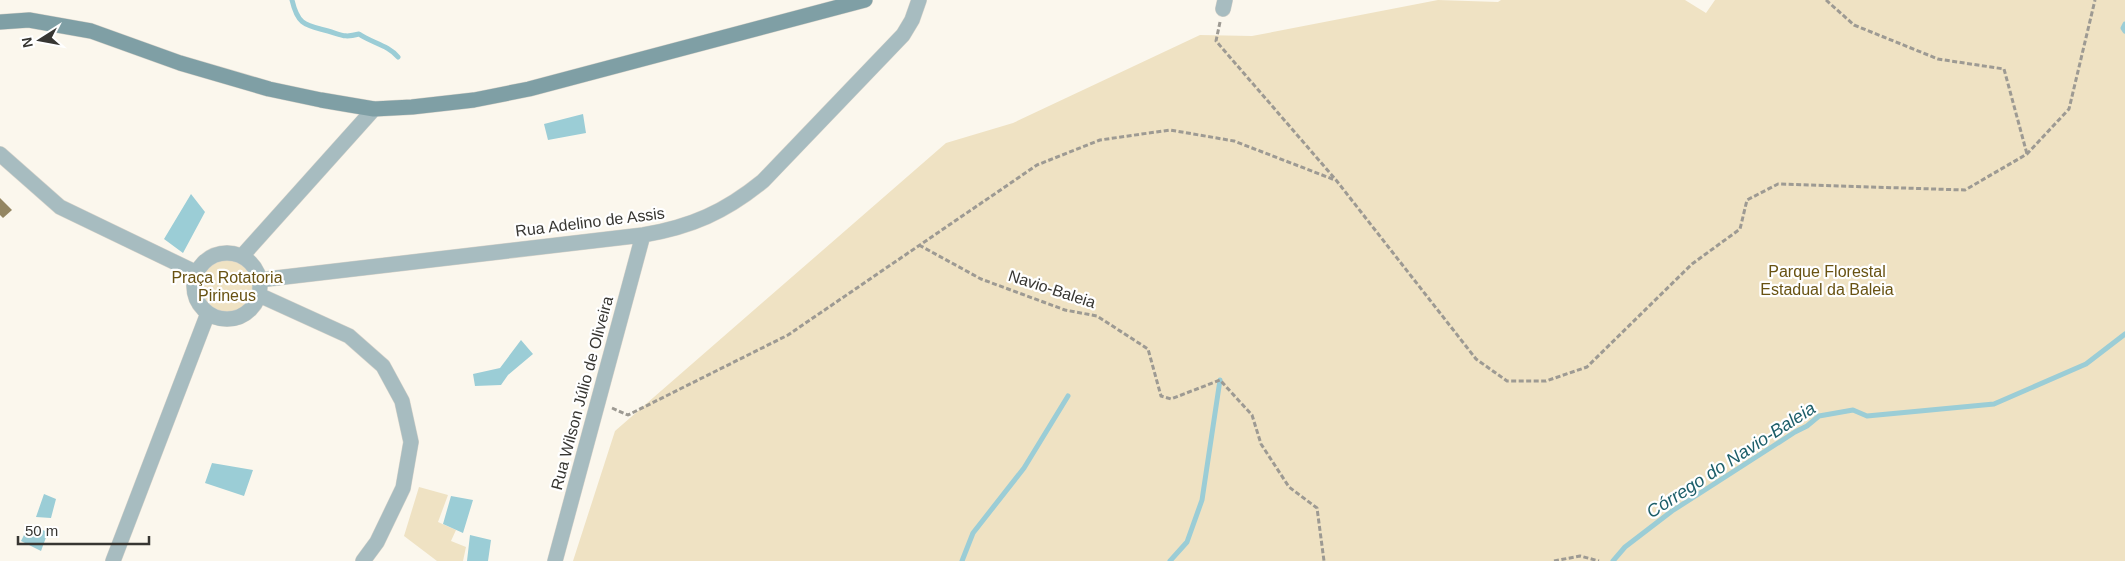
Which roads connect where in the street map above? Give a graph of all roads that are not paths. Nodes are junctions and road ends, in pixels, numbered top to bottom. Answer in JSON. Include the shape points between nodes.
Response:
{"nodes":[{"id":1,"x":865,"y":0,"type":"edge"},
{"id":2,"x":920,"y":0,"type":"edge"},
{"id":3,"x":0,"y":22,"type":"edge"},
{"id":4,"x":374,"y":109,"type":"junction"},
{"id":5,"x":0,"y":154,"type":"edge"},
{"id":6,"x":643,"y":235,"type":"junction"},
{"id":7,"x":242,"y":256,"type":"junction"},
{"id":8,"x":197,"y":273,"type":"junction"},
{"id":9,"x":259,"y":280,"type":"junction"},
{"id":10,"x":259,"y":295,"type":"junction"},
{"id":11,"x":208,"y":313,"type":"junction"},
{"id":12,"x":113,"y":561,"type":"edge"},
{"id":13,"x":363,"y":561,"type":"edge"},
{"id":14,"x":555,"y":561,"type":"edge"}],
"edges":[{"from":1,"to":4,"type":"street","via":[[529,89],[474,100]]},
{"from":2,"to":6,"type":"street","name":"Rua Adelino de Assis","via":[[903,35],[763,181],[740,200],[705,218],[674,230]]},
{"from":3,"to":4,"type":"street","via":[[29,20],[91,31],[180,63],[269,89]]},
{"from":4,"to":7,"type":"street"},
{"from":5,"to":8,"type":"street","via":[[60,207]]},
{"from":6,"to":9,"type":"street","name":"Rua Adelino de Assis"},
{"from":6,"to":14,"type":"street","name":"Rua Wilson Júlio de Oliveira"},
{"from":7,"to":8,"type":"street","via":[[215,255]]},
{"from":7,"to":9,"type":"street","via":[[256,270]]},
{"from":8,"to":11,"type":"street","via":[[196,295]]},
{"from":9,"to":10,"type":"street"},
{"from":10,"to":11,"type":"street","via":[[244,315],[232,319]]},
{"from":10,"to":13,"type":"street","via":[[349,336],[383,366],[402,401],[411,442],[403,488],[377,542]]},
{"from":11,"to":12,"type":"street"}]}
